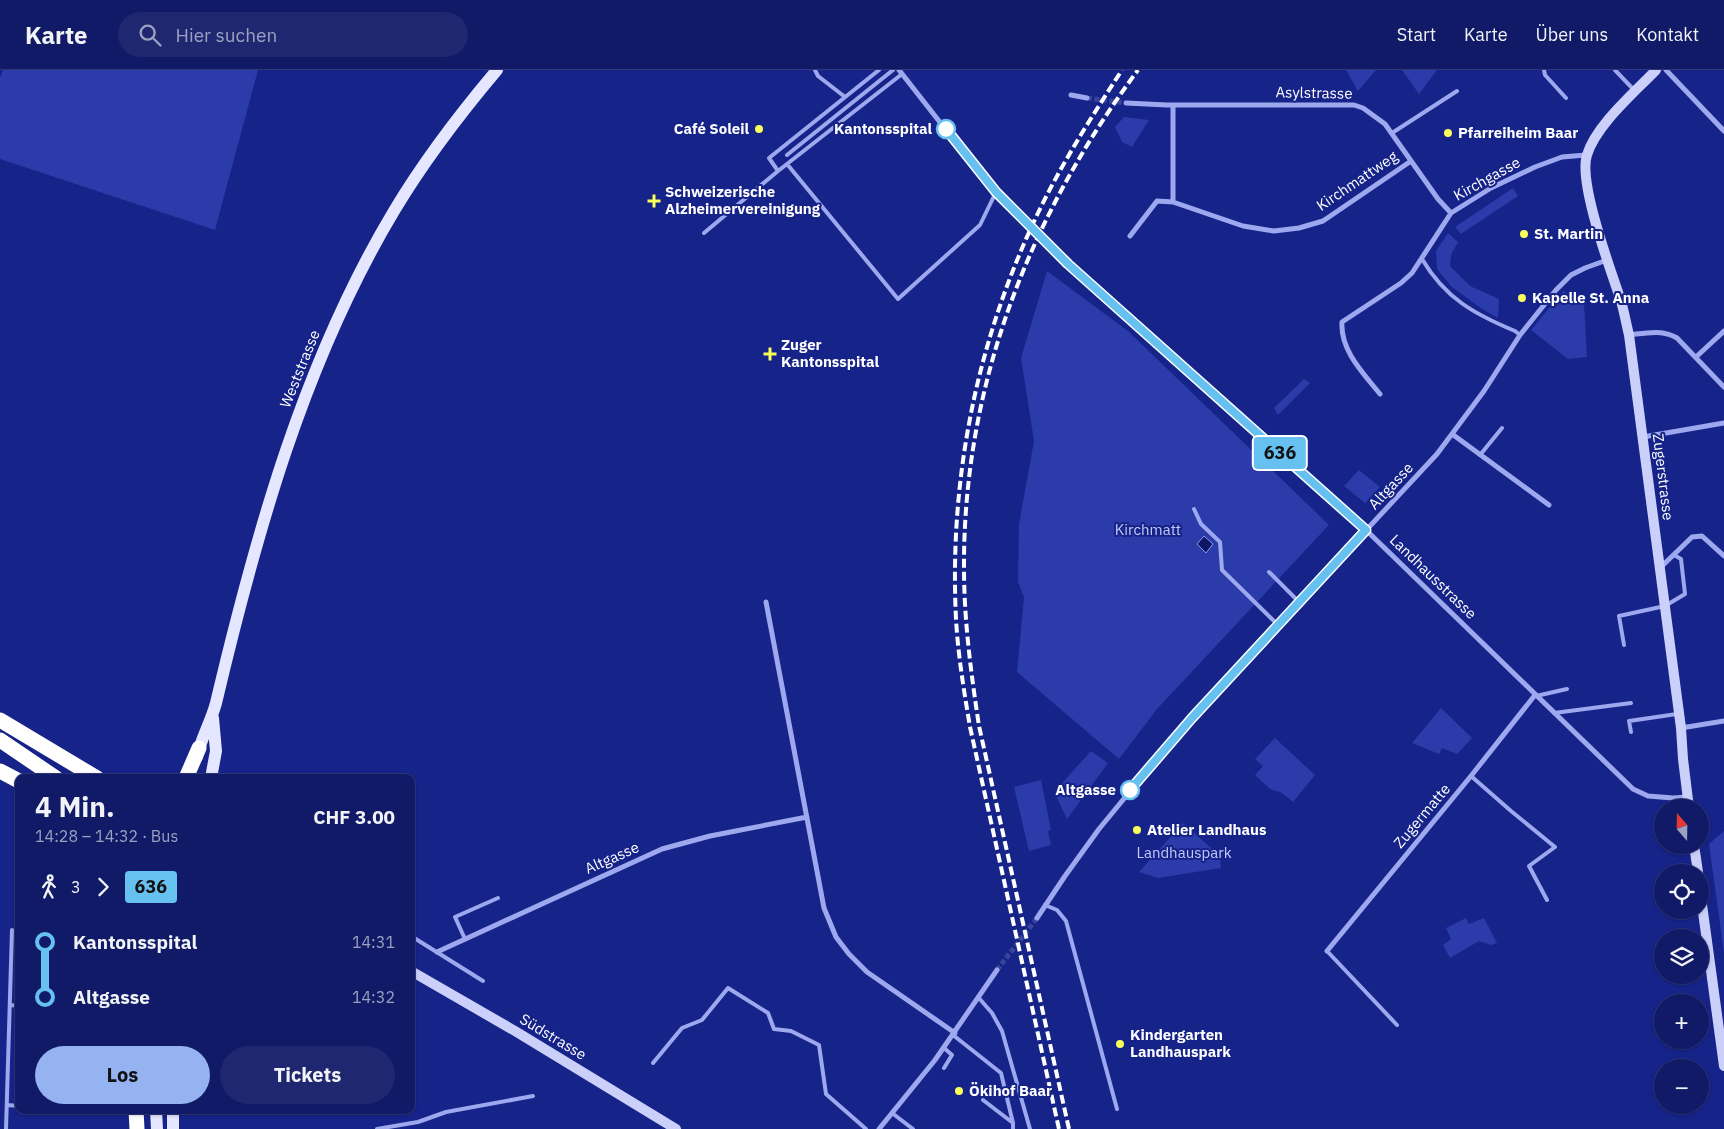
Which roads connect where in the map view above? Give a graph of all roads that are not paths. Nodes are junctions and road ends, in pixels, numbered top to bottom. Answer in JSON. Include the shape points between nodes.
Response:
{"nodes":[{"id":1,"x":497,"y":70,"type":"edge"},
{"id":2,"x":815,"y":70,"type":"edge"},
{"id":3,"x":879,"y":70,"type":"edge"},
{"id":4,"x":893,"y":70,"type":"edge"},
{"id":5,"x":1544,"y":70,"type":"edge"},
{"id":6,"x":1615,"y":70,"type":"edge"},
{"id":7,"x":1656,"y":70,"type":"edge"},
{"id":8,"x":1666,"y":70,"type":"edge"},
{"id":9,"x":901,"y":72,"type":"edge"},
{"id":10,"x":1636,"y":91,"type":"junction"},
{"id":11,"x":1457,"y":92,"type":"dead end"},
{"id":12,"x":1071,"y":95,"type":"dead end"},
{"id":13,"x":845,"y":97,"type":"junction"},
{"id":14,"x":1087,"y":98,"type":"tunnel mouth"},
{"id":15,"x":1566,"y":98,"type":"dead end"},
{"id":16,"x":1126,"y":103,"type":"tunnel mouth"},
{"id":17,"x":1174,"y":105,"type":"junction"},
{"id":18,"x":1723,"y":127,"type":"edge"},
{"id":19,"x":1392,"y":133,"type":"junction"},
{"id":20,"x":787,"y":155,"type":"dead end"},
{"id":21,"x":1586,"y":155,"type":"junction"},
{"id":22,"x":1411,"y":161,"type":"junction"},
{"id":23,"x":787,"y":164,"type":"junction"},
{"id":24,"x":778,"y":171,"type":"junction"},
{"id":25,"x":996,"y":192,"type":"junction"},
{"id":26,"x":1173,"y":202,"type":"junction"},
{"id":27,"x":1451,"y":213,"type":"junction"},
{"id":28,"x":704,"y":233,"type":"dead end"},
{"id":29,"x":1130,"y":236,"type":"dead end"},
{"id":30,"x":1422,"y":259,"type":"junction"},
{"id":31,"x":1608,"y":260,"type":"junction"},
{"id":32,"x":1724,"y":331,"type":"edge"},
{"id":33,"x":1520,"y":334,"type":"junction"},
{"id":34,"x":1629,"y":335,"type":"junction"},
{"id":35,"x":1696,"y":357,"type":"junction"},
{"id":36,"x":1724,"y":387,"type":"edge"},
{"id":37,"x":1380,"y":394,"type":"dead end"},
{"id":38,"x":1724,"y":423,"type":"edge"},
{"id":39,"x":1502,"y":428,"type":"dead end"},
{"id":40,"x":1452,"y":434,"type":"junction"},
{"id":41,"x":1643,"y":437,"type":"junction"},
{"id":42,"x":1301,"y":444,"type":"dead end"},
{"id":43,"x":1480,"y":454,"type":"junction"},
{"id":44,"x":1288,"y":459,"type":"junction"},
{"id":45,"x":1549,"y":506,"type":"dead end"},
{"id":46,"x":1194,"y":509,"type":"dead end"},
{"id":47,"x":1366,"y":530,"type":"junction"},
{"id":48,"x":1674,"y":555,"type":"junction"},
{"id":49,"x":1724,"y":556,"type":"edge"},
{"id":50,"x":1660,"y":568,"type":"junction"},
{"id":51,"x":1270,"y":572,"type":"dead end"},
{"id":52,"x":766,"y":602,"type":"dead end"},
{"id":53,"x":1300,"y":602,"type":"junction"},
{"id":54,"x":1665,"y":606,"type":"junction"},
{"id":55,"x":1278,"y":625,"type":"junction"},
{"id":56,"x":1624,"y":645,"type":"dead end"},
{"id":57,"x":1567,"y":689,"type":"dead end"},
{"id":58,"x":1535,"y":695,"type":"junction"},
{"id":59,"x":1631,"y":703,"type":"dead end"},
{"id":60,"x":1554,"y":713,"type":"junction"},
{"id":61,"x":1679,"y":714,"type":"junction"},
{"id":62,"x":213,"y":716,"type":"junction"},
{"id":63,"x":0,"y":720,"type":"edge"},
{"id":64,"x":1724,"y":721,"type":"edge"},
{"id":65,"x":1681,"y":728,"type":"junction"},
{"id":66,"x":1631,"y":732,"type":"dead end"},
{"id":67,"x":0,"y":740,"type":"edge"},
{"id":68,"x":199,"y":748,"type":"junction"},
{"id":69,"x":0,"y":770,"type":"edge"},
{"id":70,"x":50,"y":774,"type":"edge"},
{"id":71,"x":90,"y":774,"type":"edge"},
{"id":72,"x":188,"y":774,"type":"edge"},
{"id":73,"x":193,"y":774,"type":"edge"},
{"id":74,"x":212,"y":774,"type":"edge"},
{"id":75,"x":1472,"y":776,"type":"junction"},
{"id":76,"x":15,"y":779,"type":"edge"},
{"id":77,"x":1677,"y":799,"type":"edge"},
{"id":78,"x":1688,"y":799,"type":"edge"},
{"id":79,"x":807,"y":817,"type":"junction"},
{"id":80,"x":498,"y":898,"type":"dead end"},
{"id":81,"x":1547,"y":900,"type":"dead end"},
{"id":82,"x":1045,"y":905,"type":"junction"},
{"id":83,"x":1037,"y":918,"type":"tunnel mouth"},
{"id":84,"x":1704,"y":919,"type":"edge"},
{"id":85,"x":12,"y":930,"type":"dead end"},
{"id":86,"x":415,"y":938,"type":"edge"},
{"id":87,"x":465,"y":939,"type":"junction"},
{"id":88,"x":437,"y":952,"type":"junction"},
{"id":89,"x":1327,"y":952,"type":"joint"},
{"id":90,"x":997,"y":970,"type":"tunnel mouth"},
{"id":91,"x":415,"y":973,"type":"edge"},
{"id":92,"x":483,"y":981,"type":"dead end"},
{"id":93,"x":978,"y":997,"type":"junction"},
{"id":94,"x":10,"y":1005,"type":"junction"},
{"id":95,"x":15,"y":1006,"type":"edge"},
{"id":96,"x":1397,"y":1025,"type":"dead end"},
{"id":97,"x":954,"y":1034,"type":"junction"},
{"id":98,"x":944,"y":1048,"type":"junction"},
{"id":99,"x":653,"y":1063,"type":"dead end"},
{"id":100,"x":1724,"y":1066,"type":"edge"},
{"id":101,"x":944,"y":1068,"type":"dead end"},
{"id":102,"x":533,"y":1096,"type":"dead end"},
{"id":103,"x":983,"y":1100,"type":"dead end"},
{"id":104,"x":7,"y":1105,"type":"junction"},
{"id":105,"x":15,"y":1106,"type":"edge"},
{"id":106,"x":1117,"y":1109,"type":"dead end"},
{"id":107,"x":892,"y":1113,"type":"junction"},
{"id":108,"x":136,"y":1114,"type":"edge"},
{"id":109,"x":156,"y":1114,"type":"edge"},
{"id":110,"x":173,"y":1114,"type":"edge"},
{"id":111,"x":1013,"y":1123,"type":"junction"},
{"id":112,"x":6,"y":1129,"type":"edge"},
{"id":113,"x":137,"y":1129,"type":"edge"},
{"id":114,"x":157,"y":1129,"type":"edge"},
{"id":115,"x":173,"y":1129,"type":"edge"},
{"id":116,"x":377,"y":1129,"type":"edge"},
{"id":117,"x":676,"y":1129,"type":"edge"},
{"id":118,"x":866,"y":1129,"type":"edge"},
{"id":119,"x":879,"y":1129,"type":"edge"},
{"id":120,"x":913,"y":1129,"type":"edge"},
{"id":121,"x":1014,"y":1129,"type":"edge"},
{"id":122,"x":1030,"y":1129,"type":"edge"}],
"edges":[{"from":1,"to":62,"type":"main road","name":"Weststrasse","via":[[456,120],[398,203],[326,347],[282,461],[242,599]]},
{"from":2,"to":13,"type":"lane"},
{"from":3,"to":13,"type":"lane"},
{"from":4,"to":20,"type":"lane"},
{"from":5,"to":15,"type":"lane"},
{"from":6,"to":10,"type":"lane"},
{"from":7,"to":10,"type":"street"},
{"from":8,"to":18,"type":"street"},
{"from":9,"to":23,"type":"lane"},
{"from":9,"to":25,"type":"street","name":"Landhausstrasse"},
{"from":10,"to":21,"type":"street","via":[[1608,120]]},
{"from":11,"to":19,"type":"lane"},
{"from":12,"to":14,"type":"street"},
{"from":13,"to":24,"type":"lane","via":[[769,158]]},
{"from":16,"to":17,"type":"street","name":"Asylstrasse"},
{"from":17,"to":19,"type":"street","name":"Asylstrasse","via":[[1354,105],[1376,116]]},
{"from":17,"to":26,"type":"street"},
{"from":19,"to":22,"type":"street","name":"Asylstrasse"},
{"from":21,"to":27,"type":"street","name":"Kirchgasse","via":[[1562,156],[1534,167]]},
{"from":21,"to":31,"type":"street","name":"Zugerstrasse","via":[[1587,188]]},
{"from":22,"to":26,"type":"street","name":"Kirchmattweg","via":[[1323,221],[1299,228],[1274,231],[1243,226]]},
{"from":22,"to":27,"type":"street","name":"Asylstrasse"},
{"from":23,"to":24,"type":"lane"},
{"from":23,"to":25,"type":"lane","via":[[898,299],[980,225]]},
{"from":24,"to":28,"type":"lane"},
{"from":25,"to":44,"type":"street","name":"Landhausstrasse","via":[[1068,264]]},
{"from":26,"to":29,"type":"street","via":[[1157,201]]},
{"from":27,"to":30,"type":"street","name":"Kirchgasse"},
{"from":30,"to":33,"type":"lane","via":[[1451,296],[1470,311]]},
{"from":30,"to":37,"type":"street","name":"Kirchgasse","via":[[1401,284],[1342,322],[1344,342],[1357,366]]},
{"from":31,"to":33,"type":"street","name":"Altgasse","via":[[1571,275]]},
{"from":31,"to":34,"type":"street","name":"Zugerstrasse"},
{"from":32,"to":35,"type":"street"},
{"from":33,"to":40,"type":"street","name":"Altgasse"},
{"from":34,"to":35,"type":"street","via":[[1656,331],[1669,333]]},
{"from":34,"to":41,"type":"street","name":"Zugerstrasse"},
{"from":35,"to":36,"type":"street"},
{"from":38,"to":41,"type":"street"},
{"from":39,"to":43,"type":"lane"},
{"from":40,"to":43,"type":"street"},
{"from":40,"to":47,"type":"street","name":"Altgasse"},
{"from":41,"to":50,"type":"street","name":"Zugerstrasse"},
{"from":42,"to":44,"type":"lane"},
{"from":43,"to":45,"type":"street"},
{"from":44,"to":47,"type":"street","name":"Landhausstrasse"},
{"from":46,"to":55,"type":"lane","via":[[1201,524],[1220,542],[1222,570]]},
{"from":47,"to":53,"type":"street","name":"Altgasse"},
{"from":47,"to":58,"type":"street","name":"Landhausstrasse"},
{"from":48,"to":49,"type":"street","via":[[1692,537],[1702,536]]},
{"from":48,"to":50,"type":"street"},
{"from":48,"to":54,"type":"lane","via":[[1681,559],[1685,594]]},
{"from":50,"to":54,"type":"street","name":"Zugerstrasse"},
{"from":51,"to":53,"type":"lane"},
{"from":52,"to":79,"type":"street"},
{"from":53,"to":55,"type":"street","name":"Altgasse"},
{"from":54,"to":56,"type":"lane","via":[[1619,616]]},
{"from":54,"to":61,"type":"street","name":"Zugerstrasse"},
{"from":55,"to":82,"type":"street","name":"Altgasse","via":[[1183,727],[1130,790]]},
{"from":57,"to":58,"type":"lane"},
{"from":58,"to":60,"type":"street","name":"Landhausstrasse"},
{"from":58,"to":75,"type":"street","name":"Zugermatte"},
{"from":59,"to":60,"type":"lane"},
{"from":60,"to":77,"type":"street","name":"Landhausstrasse","via":[[1633,789],[1648,796]]},
{"from":61,"to":65,"type":"street","name":"Zugerstrasse"},
{"from":61,"to":66,"type":"lane","via":[[1630,721]]},
{"from":62,"to":68,"type":"main road","name":"Weststrasse"},
{"from":62,"to":74,"type":"main road","name":"Weststrasse","via":[[216,751]]},
{"from":63,"to":71,"type":"highway"},
{"from":64,"to":65,"type":"street"},
{"from":65,"to":78,"type":"street","name":"Zugerstrasse"},
{"from":67,"to":70,"type":"highway"},
{"from":68,"to":72,"type":"highway"},
{"from":68,"to":73,"type":"main road","name":"Weststrasse"},
{"from":69,"to":76,"type":"highway"},
{"from":75,"to":81,"type":"lane","via":[[1555,847],[1529,866]]},
{"from":75,"to":89,"type":"street","name":"Zugermatte"},
{"from":79,"to":87,"type":"street","name":"Altgasse","via":[[662,849]]},
{"from":79,"to":97,"type":"street","via":[[824,908],[836,937],[867,972]]},
{"from":80,"to":87,"type":"lane","via":[[455,917]]},
{"from":82,"to":83,"type":"street","name":"Altgasse"},
{"from":82,"to":106,"type":"lane","via":[[1057,910],[1066,921]]},
{"from":84,"to":100,"type":"street"},
{"from":85,"to":94,"type":"lane"},
{"from":86,"to":88,"type":"lane"},
{"from":87,"to":88,"type":"street","name":"Altgasse"},
{"from":88,"to":92,"type":"lane"},
{"from":89,"to":96,"type":"lane"},
{"from":90,"to":93,"type":"street"},
{"from":91,"to":117,"type":"street","name":"Südstrasse"},
{"from":93,"to":97,"type":"street"},
{"from":93,"to":122,"type":"lane","via":[[1002,1032]]},
{"from":94,"to":95,"type":"lane"},
{"from":94,"to":104,"type":"lane"},
{"from":97,"to":98,"type":"street"},
{"from":97,"to":111,"type":"lane","via":[[1001,1073]]},
{"from":98,"to":101,"type":"lane","via":[[952,1055]]},
{"from":98,"to":107,"type":"street"},
{"from":99,"to":118,"type":"lane","via":[[682,1028],[702,1020],[728,988],[768,1014],[774,1029],[791,1030],[819,1045],[826,1094]]},
{"from":102,"to":116,"type":"lane"},
{"from":103,"to":111,"type":"lane"},
{"from":104,"to":105,"type":"lane"},
{"from":104,"to":112,"type":"lane"},
{"from":107,"to":119,"type":"street"},
{"from":107,"to":120,"type":"lane"},
{"from":108,"to":113,"type":"highway"},
{"from":109,"to":114,"type":"main road"},
{"from":110,"to":115,"type":"main road"},
{"from":111,"to":121,"type":"lane"}]}
